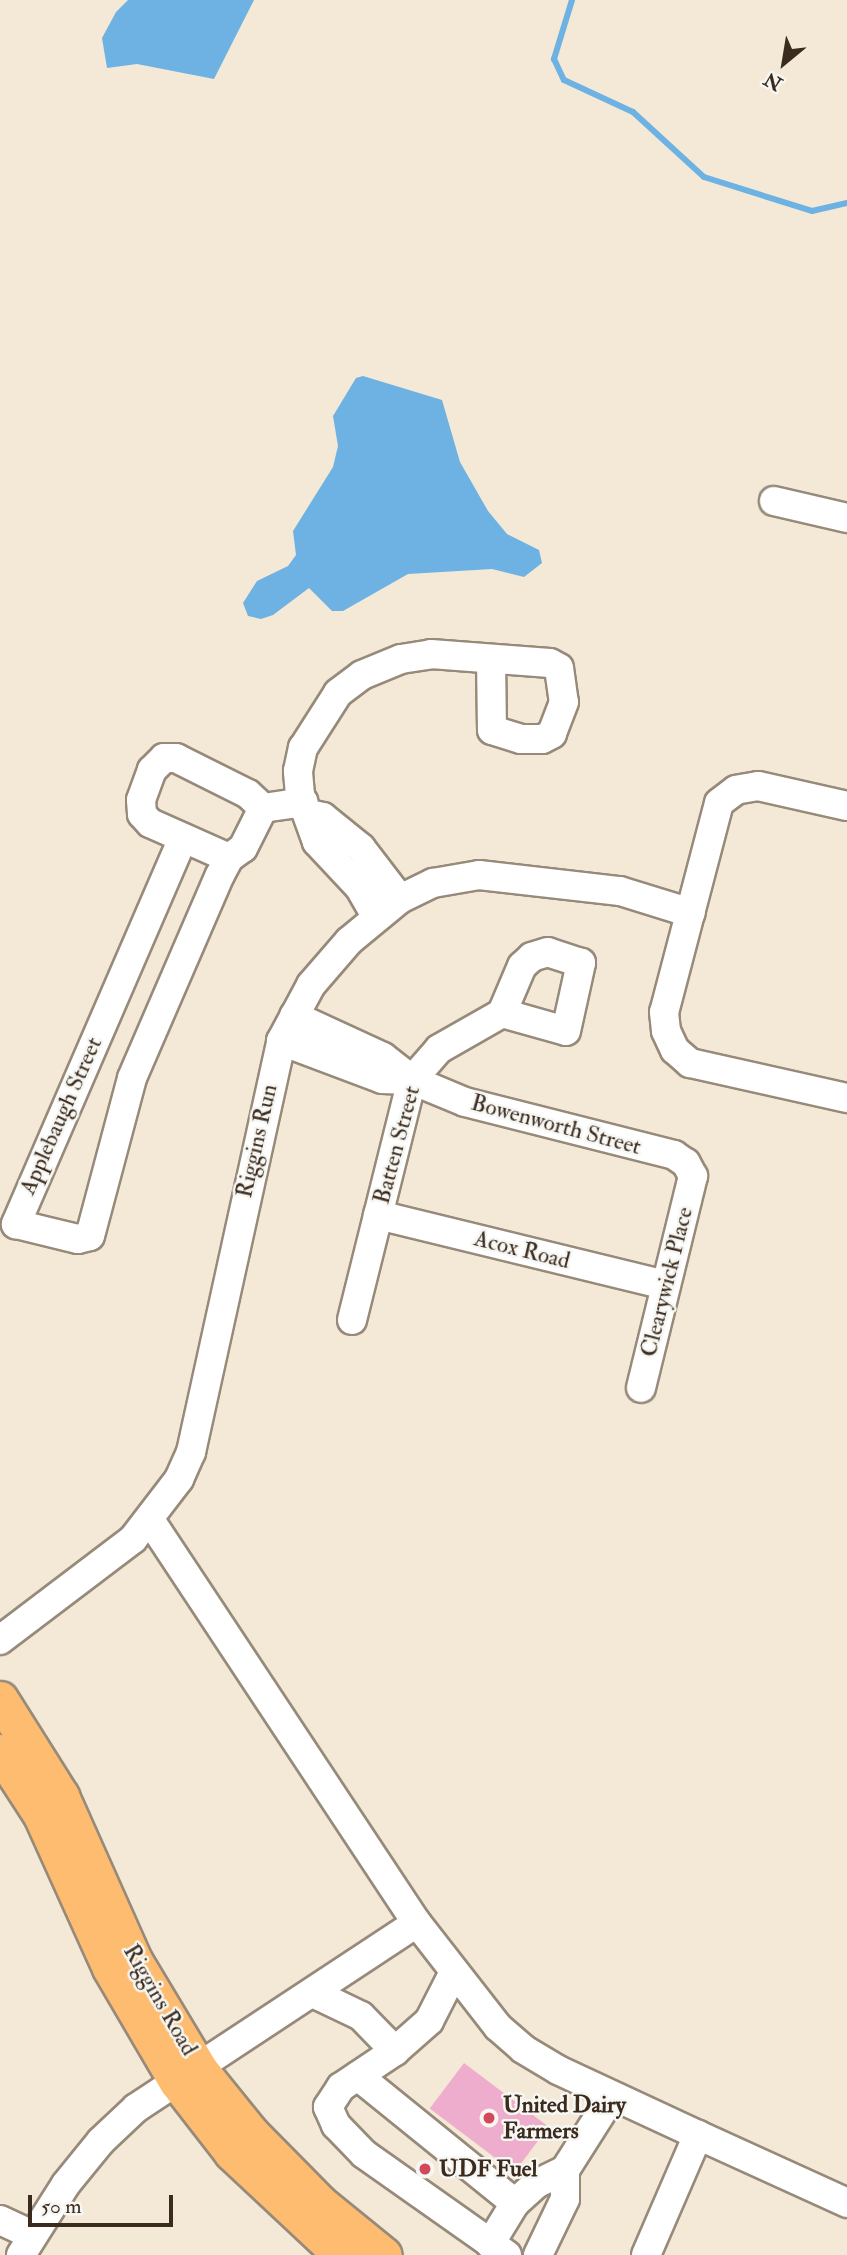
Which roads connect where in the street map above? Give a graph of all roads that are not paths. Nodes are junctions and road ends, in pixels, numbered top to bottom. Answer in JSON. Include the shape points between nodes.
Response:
{"nodes":[{"id":1,"x":774,"y":501,"type":"dead end"},
{"id":2,"x":847,"y":518,"type":"edge"},
{"id":3,"x":491,"y":660,"type":"dead end"},
{"id":4,"x":847,"y":806,"type":"edge"},
{"id":5,"x":263,"y":808,"type":"junction"},
{"id":6,"x":307,"y":808,"type":"junction"},
{"id":7,"x":183,"y":838,"type":"junction"},
{"id":8,"x":361,"y":849,"type":"junction"},
{"id":9,"x":229,"y":858,"type":"junction"},
{"id":10,"x":341,"y":868,"type":"junction"},
{"id":11,"x":400,"y":899,"type":"junction"},
{"id":12,"x":691,"y":912,"type":"junction"},
{"id":13,"x":376,"y":916,"type":"junction"},
{"id":14,"x":502,"y":1013,"type":"dead end"},
{"id":15,"x":287,"y":1028,"type":"junction"},
{"id":16,"x":412,"y":1080,"type":"junction"},
{"id":17,"x":847,"y":1098,"type":"edge"},
{"id":18,"x":693,"y":1177,"type":"joint"},
{"id":19,"x":378,"y":1215,"type":"junction"},
{"id":20,"x":665,"y":1285,"type":"junction"},
{"id":21,"x":352,"y":1320,"type":"dead end"},
{"id":22,"x":641,"y":1388,"type":"dead end"},
{"id":23,"x":149,"y":1520,"type":"junction"},
{"id":24,"x":0,"y":1640,"type":"edge"},
{"id":25,"x":0,"y":1699,"type":"edge"},
{"id":26,"x":0,"y":1752,"type":"edge"},
{"id":27,"x":417,"y":1923,"type":"junction"},
{"id":28,"x":454,"y":1972,"type":"junction"},
{"id":29,"x":313,"y":1993,"type":"junction"},
{"id":30,"x":395,"y":2051,"type":"junction"},
{"id":31,"x":188,"y":2075,"type":"junction"},
{"id":32,"x":358,"y":2076,"type":"junction"},
{"id":33,"x":612,"y":2096,"type":"junction"},
{"id":34,"x":698,"y":2135,"type":"junction"},
{"id":35,"x":565,"y":2170,"type":"junction"},
{"id":36,"x":515,"y":2203,"type":"junction"},
{"id":37,"x":847,"y":2203,"type":"edge"},
{"id":38,"x":0,"y":2220,"type":"edge"},
{"id":39,"x":27,"y":2245,"type":"edge"},
{"id":40,"x":499,"y":2250,"type":"edge"},
{"id":41,"x":341,"y":2255,"type":"edge"},
{"id":42,"x":384,"y":2255,"type":"edge"},
{"id":43,"x":538,"y":2255,"type":"edge"},
{"id":44,"x":646,"y":2255,"type":"edge"}],
"edges":[{"from":1,"to":2,"type":"street"},
{"from":3,"to":6,"type":"street","via":[[431,654],[401,659],[362,675],[338,693],[303,748],[298,771]]},
{"from":4,"to":12,"type":"street","via":[[758,786],[736,790],[719,803]]},
{"from":5,"to":6,"type":"street"},
{"from":5,"to":7,"type":"street","via":[[248,794],[176,758],[164,758],[152,770],[141,800],[142,814],[150,823]]},
{"from":5,"to":9,"type":"street","name":"Applebaugh Street","via":[[243,848]]},
{"from":6,"to":8,"type":"street"},
{"from":6,"to":10,"type":"street","via":[[317,842]]},
{"from":7,"to":9,"type":"street"},
{"from":7,"to":9,"type":"street","name":"Applebaugh Street","via":[[16,1224],[78,1239],[90,1236],[132,1078]]},
{"from":8,"to":10,"type":"street"},
{"from":8,"to":11,"type":"street"},
{"from":10,"to":13,"type":"street","via":[[360,888]]},
{"from":11,"to":12,"type":"street","name":"Riggins Run","via":[[433,883],[479,875],[620,891]]},
{"from":11,"to":13,"type":"street","name":"Riggins Run"},
{"from":12,"to":17,"type":"street","via":[[664,1012],[675,1050],[690,1063]]},
{"from":13,"to":15,"type":"street","name":"Riggins Run","via":[[327,965]]},
{"from":14,"to":16,"type":"street","name":"Batten Street","via":[[439,1049]]},
{"from":15,"to":16,"type":"street","name":"Bowenworth Street","via":[[382,1079]]},
{"from":15,"to":23,"type":"street","name":"Riggins Run","via":[[191,1452]]},
{"from":16,"to":18,"type":"street","name":"Bowenworth Street","via":[[465,1102],[674,1155],[686,1163]]},
{"from":16,"to":19,"type":"street","name":"Batten Street"},
{"from":18,"to":20,"type":"street","name":"Clearywick Place"},
{"from":19,"to":20,"type":"street","name":"Acox Road"},
{"from":19,"to":21,"type":"street","name":"Batten Street"},
{"from":20,"to":22,"type":"street","name":"Clearywick Place"},
{"from":23,"to":24,"type":"street","name":"Riggins Run","via":[[132,1539]]},
{"from":23,"to":27,"type":"street"},
{"from":25,"to":31,"type":"main road","name":"Riggins Road","via":[[61,1796]]},
{"from":26,"to":31,"type":"main road","name":"Riggins Road","via":[[41,1815],[110,1968]]},
{"from":27,"to":28,"type":"street"},
{"from":27,"to":29,"type":"street"},
{"from":28,"to":30,"type":"street","via":[[429,2021]]},
{"from":28,"to":33,"type":"street","via":[[498,2027],[523,2049]]},
{"from":29,"to":30,"type":"street","via":[[361,2016]]},
{"from":29,"to":31,"type":"street"},
{"from":30,"to":32,"type":"street"},
{"from":31,"to":39,"type":"street","via":[[136,2108],[100,2141]]},
{"from":31,"to":41,"type":"main road","name":"Riggins Road","via":[[232,2153]]},
{"from":31,"to":42,"type":"main road","name":"Riggins Road"},
{"from":32,"to":36,"type":"street"},
{"from":32,"to":40,"type":"street","via":[[341,2087],[328,2107],[336,2125],[364,2154]]},
{"from":33,"to":34,"type":"street"},
{"from":33,"to":35,"type":"street"},
{"from":34,"to":37,"type":"street"},
{"from":34,"to":44,"type":"street"},
{"from":35,"to":36,"type":"street","via":[[536,2184]]},
{"from":35,"to":43,"type":"street","via":[[565,2199]]},
{"from":36,"to":40,"type":"street"},
{"from":38,"to":39,"type":"street"}]}
